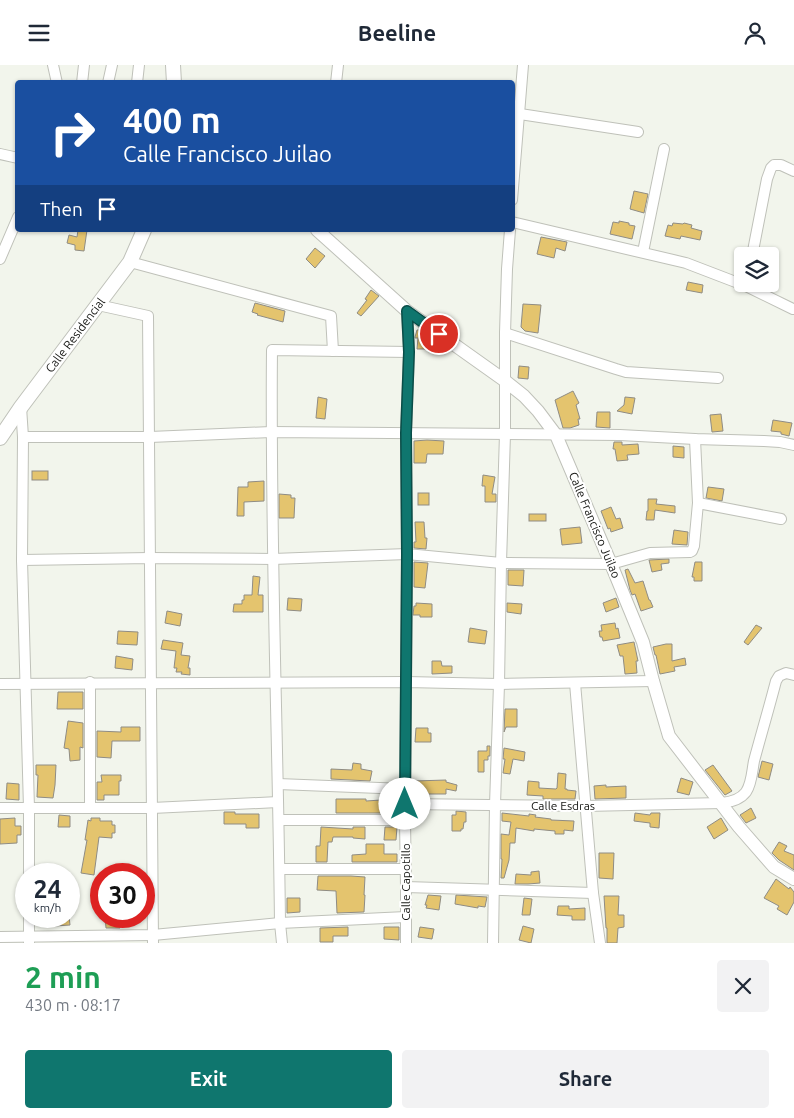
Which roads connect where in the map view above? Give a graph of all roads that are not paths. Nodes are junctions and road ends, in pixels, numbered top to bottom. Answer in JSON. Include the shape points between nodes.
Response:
{"nodes":[{"id":1,"x":53,"y":65,"type":"edge"},
{"id":2,"x":84,"y":65,"type":"edge"},
{"id":3,"x":112,"y":65,"type":"edge"},
{"id":4,"x":139,"y":65,"type":"edge"},
{"id":5,"x":173,"y":65,"type":"edge"},
{"id":6,"x":338,"y":65,"type":"edge"},
{"id":7,"x":523,"y":65,"type":"edge"},
{"id":8,"x":56,"y":80,"type":"edge"},
{"id":9,"x":82,"y":80,"type":"edge"},
{"id":10,"x":109,"y":80,"type":"edge"},
{"id":11,"x":137,"y":80,"type":"edge"},
{"id":12,"x":174,"y":80,"type":"edge"},
{"id":13,"x":336,"y":80,"type":"edge"},
{"id":14,"x":520,"y":114,"type":"junction"},
{"id":15,"x":638,"y":132,"type":"dead end"},
{"id":16,"x":664,"y":149,"type":"dead end"},
{"id":17,"x":0,"y":154,"type":"edge"},
{"id":18,"x":15,"y":157,"type":"edge"},
{"id":19,"x":515,"y":168,"type":"edge"},
{"id":20,"x":794,"y":171,"type":"edge"},
{"id":21,"x":515,"y":223,"type":"edge"},
{"id":22,"x":15,"y":224,"type":"edge"},
{"id":23,"x":143,"y":232,"type":"edge"},
{"id":24,"x":319,"y":232,"type":"edge"},
{"id":25,"x":510,"y":232,"type":"edge"},
{"id":26,"x":754,"y":247,"type":"edge"},
{"id":27,"x":643,"y":252,"type":"junction"},
{"id":28,"x":0,"y":259,"type":"edge"},
{"id":29,"x":130,"y":262,"type":"junction"},
{"id":30,"x":734,"y":281,"type":"edge"},
{"id":31,"x":760,"y":292,"type":"edge"},
{"id":32,"x":98,"y":305,"type":"junction"},
{"id":33,"x":793,"y":309,"type":"edge"},
{"id":34,"x":407,"y":311,"type":"junction"},
{"id":35,"x":505,"y":333,"type":"junction"},
{"id":36,"x":333,"y":351,"type":"junction"},
{"id":37,"x":409,"y":352,"type":"junction"},
{"id":38,"x":718,"y":378,"type":"dead end"},
{"id":39,"x":504,"y":379,"type":"junction"},
{"id":40,"x":21,"y":407,"type":"junction"},
{"id":41,"x":272,"y":432,"type":"junction"},
{"id":42,"x":406,"y":433,"type":"junction"},
{"id":43,"x":505,"y":434,"type":"junction"},
{"id":44,"x":556,"y":435,"type":"junction"},
{"id":45,"x":24,"y":437,"type":"junction"},
{"id":46,"x":150,"y":437,"type":"junction"},
{"id":47,"x":0,"y":438,"type":"edge"},
{"id":48,"x":695,"y":439,"type":"junction"},
{"id":49,"x":794,"y":445,"type":"edge"},
{"id":50,"x":698,"y":503,"type":"junction"},
{"id":51,"x":781,"y":519,"type":"dead end"},
{"id":52,"x":407,"y":554,"type":"junction"},
{"id":53,"x":150,"y":558,"type":"junction"},
{"id":54,"x":273,"y":559,"type":"junction"},
{"id":55,"x":22,"y":560,"type":"junction"},
{"id":56,"x":501,"y":563,"type":"junction"},
{"id":57,"x":612,"y":564,"type":"junction"},
{"id":58,"x":794,"y":675,"type":"edge"},
{"id":59,"x":653,"y":681,"type":"junction"},
{"id":60,"x":90,"y":682,"type":"junction"},
{"id":61,"x":406,"y":682,"type":"junction"},
{"id":62,"x":151,"y":683,"type":"junction"},
{"id":63,"x":275,"y":683,"type":"junction"},
{"id":64,"x":499,"y":683,"type":"junction"},
{"id":65,"x":575,"y":683,"type":"junction"},
{"id":66,"x":0,"y":684,"type":"edge"},
{"id":67,"x":26,"y":684,"type":"junction"},
{"id":68,"x":278,"y":784,"type":"junction"},
{"id":69,"x":405,"y":789,"type":"junction"},
{"id":70,"x":278,"y":803,"type":"junction"},
{"id":71,"x":722,"y":803,"type":"junction"},
{"id":72,"x":405,"y":804,"type":"junction"},
{"id":73,"x":495,"y":805,"type":"junction"},
{"id":74,"x":585,"y":805,"type":"junction"},
{"id":75,"x":0,"y":808,"type":"edge"},
{"id":76,"x":29,"y":808,"type":"junction"},
{"id":77,"x":90,"y":808,"type":"junction"},
{"id":78,"x":152,"y":808,"type":"junction"},
{"id":79,"x":278,"y":820,"type":"junction"},
{"id":80,"x":405,"y":820,"type":"junction"},
{"id":81,"x":29,"y":863,"type":"edge"},
{"id":82,"x":280,"y":869,"type":"junction"},
{"id":83,"x":406,"y":869,"type":"junction"},
{"id":84,"x":794,"y":879,"type":"edge"},
{"id":85,"x":406,"y":887,"type":"junction"},
{"id":86,"x":494,"y":890,"type":"junction"},
{"id":87,"x":593,"y":893,"type":"junction"},
{"id":88,"x":406,"y":917,"type":"junction"},
{"id":89,"x":280,"y":923,"type":"junction"},
{"id":90,"x":0,"y":937,"type":"edge"},
{"id":91,"x":153,"y":939,"type":"edge"},
{"id":92,"x":29,"y":940,"type":"edge"},
{"id":93,"x":282,"y":943,"type":"edge"},
{"id":94,"x":406,"y":943,"type":"edge"},
{"id":95,"x":493,"y":943,"type":"edge"},
{"id":96,"x":600,"y":943,"type":"edge"}],
"edges":[{"from":1,"to":8,"type":"street"},
{"from":2,"to":9,"type":"street"},
{"from":3,"to":10,"type":"street"},
{"from":4,"to":11,"type":"street"},
{"from":5,"to":12,"type":"main road"},
{"from":6,"to":13,"type":"street"},
{"from":7,"to":14,"type":"street"},
{"from":14,"to":15,"type":"street"},
{"from":14,"to":19,"type":"street"},
{"from":16,"to":27,"type":"street"},
{"from":17,"to":18,"type":"street"},
{"from":20,"to":26,"type":"street","via":[[781,165],[771,168]]},
{"from":21,"to":27,"type":"street"},
{"from":22,"to":28,"type":"street"},
{"from":23,"to":29,"type":"main road","name":"Calle Residencial"},
{"from":24,"to":34,"type":"street","name":"Calle Francisco Juilao"},
{"from":25,"to":35,"type":"street"},
{"from":27,"to":30,"type":"street"},
{"from":29,"to":32,"type":"main road","name":"Calle Residencial"},
{"from":29,"to":36,"type":"street","via":[[331,316]]},
{"from":31,"to":33,"type":"street"},
{"from":32,"to":40,"type":"main road","name":"Calle Residencial"},
{"from":32,"to":46,"type":"street","via":[[148,316]]},
{"from":34,"to":37,"type":"street","name":"Calle Capotillo"},
{"from":34,"to":39,"type":"street","name":"Calle Francisco Juilao"},
{"from":35,"to":38,"type":"street","via":[[626,372]]},
{"from":35,"to":39,"type":"street"},
{"from":36,"to":37,"type":"street"},
{"from":36,"to":41,"type":"street","via":[[272,350]]},
{"from":37,"to":42,"type":"street","name":"Calle Capotillo"},
{"from":39,"to":43,"type":"street"},
{"from":39,"to":44,"type":"street","name":"Calle Francisco Juilao","via":[[538,411]]},
{"from":40,"to":45,"type":"street"},
{"from":40,"to":47,"type":"main road","name":"Calle Residencial"},
{"from":41,"to":42,"type":"street"},
{"from":41,"to":46,"type":"street"},
{"from":41,"to":54,"type":"street"},
{"from":42,"to":43,"type":"street"},
{"from":42,"to":52,"type":"street","name":"Calle Capotillo"},
{"from":43,"to":44,"type":"street"},
{"from":43,"to":56,"type":"street"},
{"from":44,"to":48,"type":"street"},
{"from":44,"to":57,"type":"street","name":"Calle Francisco Juilao"},
{"from":45,"to":46,"type":"street"},
{"from":45,"to":55,"type":"street"},
{"from":46,"to":53,"type":"street"},
{"from":48,"to":49,"type":"street"},
{"from":48,"to":50,"type":"street"},
{"from":50,"to":51,"type":"street"},
{"from":50,"to":57,"type":"street","via":[[692,551],[650,553]]},
{"from":52,"to":54,"type":"street"},
{"from":52,"to":56,"type":"street"},
{"from":52,"to":61,"type":"street","name":"Calle Capotillo"},
{"from":53,"to":54,"type":"street"},
{"from":53,"to":55,"type":"street"},
{"from":53,"to":62,"type":"street"},
{"from":54,"to":63,"type":"street"},
{"from":55,"to":67,"type":"street"},
{"from":56,"to":57,"type":"street"},
{"from":56,"to":64,"type":"street"},
{"from":57,"to":59,"type":"street","name":"Calle Francisco Juilao","via":[[643,642]]},
{"from":58,"to":71,"type":"street","via":[[782,674],[776,681],[745,793]]},
{"from":59,"to":65,"type":"street"},
{"from":59,"to":71,"type":"street","name":"Calle Francisco Juilao","via":[[669,736]]},
{"from":60,"to":62,"type":"street"},
{"from":60,"to":67,"type":"street"},
{"from":60,"to":77,"type":"street"},
{"from":61,"to":63,"type":"street"},
{"from":61,"to":64,"type":"street"},
{"from":61,"to":69,"type":"street","name":"Calle Capotillo"},
{"from":62,"to":63,"type":"street"},
{"from":62,"to":78,"type":"street"},
{"from":63,"to":68,"type":"street"},
{"from":64,"to":65,"type":"street"},
{"from":64,"to":73,"type":"street"},
{"from":65,"to":74,"type":"street"},
{"from":66,"to":67,"type":"street"},
{"from":67,"to":76,"type":"street"},
{"from":68,"to":69,"type":"street"},
{"from":68,"to":70,"type":"street"},
{"from":69,"to":72,"type":"street","name":"Calle Capotillo"},
{"from":70,"to":78,"type":"street"},
{"from":70,"to":79,"type":"street"},
{"from":71,"to":74,"type":"street","name":"Calle Esdras"},
{"from":71,"to":84,"type":"street","name":"Calle Francisco Juilao","via":[[774,867]]},
{"from":72,"to":73,"type":"street","name":"Calle Esdras"},
{"from":72,"to":80,"type":"street","name":"Calle Capotillo"},
{"from":73,"to":74,"type":"street","name":"Calle Esdras"},
{"from":73,"to":86,"type":"street"},
{"from":74,"to":87,"type":"street"},
{"from":75,"to":76,"type":"street"},
{"from":76,"to":77,"type":"street"},
{"from":76,"to":81,"type":"street"},
{"from":77,"to":78,"type":"street"},
{"from":78,"to":91,"type":"street"},
{"from":79,"to":80,"type":"street"},
{"from":79,"to":82,"type":"street"},
{"from":80,"to":83,"type":"street","name":"Calle Capotillo"},
{"from":82,"to":83,"type":"street"},
{"from":82,"to":89,"type":"street"},
{"from":83,"to":85,"type":"street","name":"Calle Capotillo"},
{"from":85,"to":86,"type":"street"},
{"from":85,"to":88,"type":"street","name":"Calle Capotillo"},
{"from":86,"to":87,"type":"street"},
{"from":86,"to":95,"type":"street"},
{"from":87,"to":96,"type":"street"},
{"from":88,"to":89,"type":"street"},
{"from":88,"to":94,"type":"street","name":"Calle Capotillo"},
{"from":89,"to":91,"type":"street"},
{"from":89,"to":93,"type":"street"},
{"from":90,"to":92,"type":"street"},
{"from":91,"to":92,"type":"street"}]}
